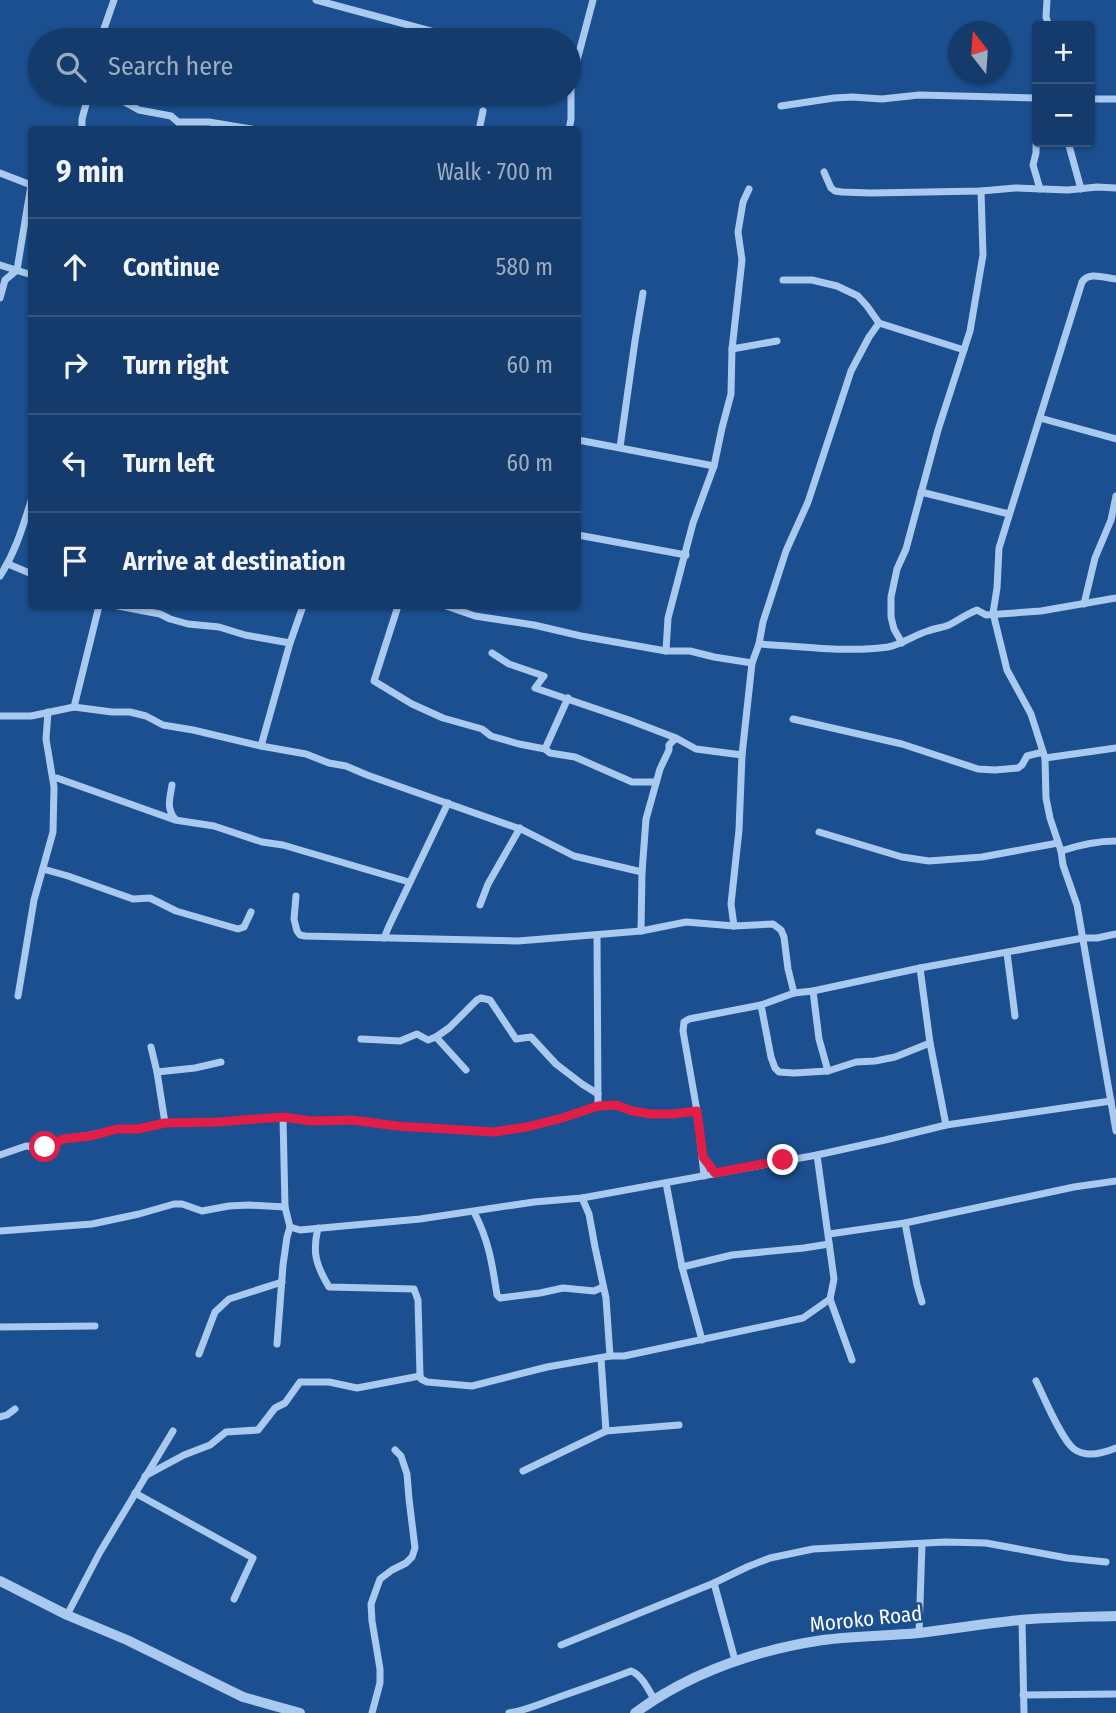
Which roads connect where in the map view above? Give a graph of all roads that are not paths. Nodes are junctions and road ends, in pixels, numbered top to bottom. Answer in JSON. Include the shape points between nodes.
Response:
{"nodes":[{"id":1,"x":114,"y":0,"type":"edge"},
{"id":2,"x":316,"y":0,"type":"edge"},
{"id":3,"x":593,"y":0,"type":"edge"},
{"id":4,"x":1047,"y":0,"type":"edge"},
{"id":5,"x":338,"y":3,"type":"edge"},
{"id":6,"x":1047,"y":21,"type":"edge"},
{"id":7,"x":104,"y":28,"type":"edge"},
{"id":8,"x":423,"y":28,"type":"edge"},
{"id":9,"x":581,"y":43,"type":"edge"},
{"id":10,"x":1032,"y":97,"type":"edge"},
{"id":11,"x":1095,"y":99,"type":"edge"},
{"id":12,"x":1116,"y":99,"type":"edge"},
{"id":13,"x":86,"y":105,"type":"edge"},
{"id":14,"x":130,"y":105,"type":"edge"},
{"id":15,"x":571,"y":105,"type":"edge"},
{"id":16,"x":781,"y":106,"type":"dead end"},
{"id":17,"x":483,"y":111,"type":"dead end"},
{"id":18,"x":82,"y":126,"type":"edge"},
{"id":19,"x":177,"y":126,"type":"edge"},
{"id":20,"x":233,"y":126,"type":"edge"},
{"id":21,"x":480,"y":126,"type":"edge"},
{"id":22,"x":570,"y":126,"type":"edge"},
{"id":23,"x":1036,"y":147,"type":"edge"},
{"id":24,"x":1069,"y":147,"type":"edge"},
{"id":25,"x":824,"y":172,"type":"dead end"},
{"id":26,"x":0,"y":173,"type":"edge"},
{"id":27,"x":28,"y":184,"type":"edge"},
{"id":28,"x":1116,"y":188,"type":"edge"},
{"id":29,"x":749,"y":189,"type":"dead end"},
{"id":30,"x":1040,"y":189,"type":"junction"},
{"id":31,"x":1081,"y":189,"type":"junction"},
{"id":32,"x":981,"y":191,"type":"junction"},
{"id":33,"x":28,"y":205,"type":"edge"},
{"id":34,"x":0,"y":265,"type":"edge"},
{"id":35,"x":18,"y":270,"type":"junction"},
{"id":36,"x":28,"y":274,"type":"edge"},
{"id":37,"x":1116,"y":279,"type":"edge"},
{"id":38,"x":783,"y":280,"type":"dead end"},
{"id":39,"x":643,"y":293,"type":"dead end"},
{"id":40,"x":0,"y":298,"type":"edge"},
{"id":41,"x":879,"y":323,"type":"junction"},
{"id":42,"x":777,"y":341,"type":"dead end"},
{"id":43,"x":733,"y":349,"type":"junction"},
{"id":44,"x":964,"y":350,"type":"junction"},
{"id":45,"x":1040,"y":418,"type":"junction"},
{"id":46,"x":1116,"y":439,"type":"edge"},
{"id":47,"x":581,"y":440,"type":"edge"},
{"id":48,"x":620,"y":447,"type":"junction"},
{"id":49,"x":714,"y":466,"type":"junction"},
{"id":50,"x":921,"y":492,"type":"junction"},
{"id":51,"x":1116,"y":496,"type":"edge"},
{"id":52,"x":28,"y":511,"type":"edge"},
{"id":53,"x":1009,"y":514,"type":"junction"},
{"id":54,"x":1113,"y":521,"type":"edge"},
{"id":55,"x":581,"y":536,"type":"edge"},
{"id":56,"x":686,"y":555,"type":"junction"},
{"id":57,"x":8,"y":564,"type":"junction"},
{"id":58,"x":28,"y":572,"type":"edge"},
{"id":59,"x":0,"y":576,"type":"edge"},
{"id":60,"x":1116,"y":598,"type":"edge"},
{"id":61,"x":1084,"y":604,"type":"junction"},
{"id":62,"x":98,"y":609,"type":"edge"},
{"id":63,"x":134,"y":609,"type":"edge"},
{"id":64,"x":302,"y":609,"type":"edge"},
{"id":65,"x":397,"y":609,"type":"edge"},
{"id":66,"x":455,"y":609,"type":"edge"},
{"id":67,"x":993,"y":613,"type":"junction"},
{"id":68,"x":290,"y":643,"type":"junction"},
{"id":69,"x":902,"y":643,"type":"junction"},
{"id":70,"x":759,"y":644,"type":"junction"},
{"id":71,"x":666,"y":651,"type":"junction"},
{"id":72,"x":492,"y":653,"type":"dead end"},
{"id":73,"x":752,"y":663,"type":"junction"},
{"id":74,"x":568,"y":698,"type":"junction"},
{"id":75,"x":74,"y":707,"type":"junction"},
{"id":76,"x":48,"y":712,"type":"junction"},
{"id":77,"x":0,"y":716,"type":"edge"},
{"id":78,"x":793,"y":719,"type":"dead end"},
{"id":79,"x":676,"y":738,"type":"junction"},
{"id":80,"x":261,"y":746,"type":"junction"},
{"id":81,"x":1116,"y":748,"type":"edge"},
{"id":82,"x":545,"y":749,"type":"junction"},
{"id":83,"x":742,"y":755,"type":"junction"},
{"id":84,"x":1044,"y":755,"type":"junction"},
{"id":85,"x":57,"y":778,"type":"dead end"},
{"id":86,"x":656,"y":782,"type":"junction"},
{"id":87,"x":172,"y":785,"type":"dead end"},
{"id":88,"x":448,"y":803,"type":"junction"},
{"id":89,"x":175,"y":820,"type":"junction"},
{"id":90,"x":520,"y":828,"type":"junction"},
{"id":91,"x":819,"y":832,"type":"dead end"},
{"id":92,"x":1116,"y":841,"type":"edge"},
{"id":93,"x":1060,"y":847,"type":"junction"},
{"id":94,"x":43,"y":869,"type":"junction"},
{"id":95,"x":642,"y":872,"type":"junction"},
{"id":96,"x":409,"y":883,"type":"junction"},
{"id":97,"x":296,"y":896,"type":"dead end"},
{"id":98,"x":480,"y":905,"type":"dead end"},
{"id":99,"x":251,"y":912,"type":"dead end"},
{"id":100,"x":734,"y":926,"type":"junction"},
{"id":101,"x":640,"y":931,"type":"junction"},
{"id":102,"x":1116,"y":934,"type":"edge"},
{"id":103,"x":597,"y":935,"type":"junction"},
{"id":104,"x":1083,"y":938,"type":"junction"},
{"id":105,"x":384,"y":939,"type":"junction"},
{"id":106,"x":1007,"y":953,"type":"junction"},
{"id":107,"x":920,"y":968,"type":"junction"},
{"id":108,"x":813,"y":991,"type":"junction"},
{"id":109,"x":794,"y":993,"type":"junction"},
{"id":110,"x":18,"y":996,"type":"dead end"},
{"id":111,"x":761,"y":1005,"type":"junction"},
{"id":112,"x":1015,"y":1016,"type":"dead end"},
{"id":113,"x":436,"y":1037,"type":"junction"},
{"id":114,"x":360,"y":1039,"type":"dead end"},
{"id":115,"x":930,"y":1043,"type":"junction"},
{"id":116,"x":151,"y":1046,"type":"dead end"},
{"id":117,"x":221,"y":1062,"type":"dead end"},
{"id":118,"x":466,"y":1070,"type":"dead end"},
{"id":119,"x":828,"y":1071,"type":"junction"},
{"id":120,"x":157,"y":1072,"type":"junction"},
{"id":121,"x":598,"y":1094,"type":"junction"},
{"id":122,"x":1111,"y":1101,"type":"junction"},
{"id":123,"x":598,"y":1106,"type":"junction"},
{"id":124,"x":697,"y":1111,"type":"junction"},
{"id":125,"x":283,"y":1117,"type":"junction"},
{"id":126,"x":165,"y":1123,"type":"junction"},
{"id":127,"x":946,"y":1125,"type":"junction"},
{"id":128,"x":1116,"y":1131,"type":"edge"},
{"id":129,"x":0,"y":1154,"type":"edge"},
{"id":130,"x":817,"y":1155,"type":"junction"},
{"id":131,"x":703,"y":1157,"type":"junction"},
{"id":132,"x":715,"y":1173,"type":"junction"},
{"id":133,"x":704,"y":1176,"type":"junction"},
{"id":134,"x":1116,"y":1181,"type":"edge"},
{"id":135,"x":666,"y":1183,"type":"junction"},
{"id":136,"x":582,"y":1198,"type":"junction"},
{"id":137,"x":285,"y":1207,"type":"junction"},
{"id":138,"x":474,"y":1212,"type":"junction"},
{"id":139,"x":905,"y":1223,"type":"junction"},
{"id":140,"x":290,"y":1227,"type":"junction"},
{"id":141,"x":318,"y":1228,"type":"junction"},
{"id":142,"x":0,"y":1231,"type":"edge"},
{"id":143,"x":829,"y":1234,"type":"junction"},
{"id":144,"x":829,"y":1244,"type":"junction"},
{"id":145,"x":682,"y":1267,"type":"junction"},
{"id":146,"x":282,"y":1282,"type":"junction"},
{"id":147,"x":603,"y":1287,"type":"junction"},
{"id":148,"x":830,"y":1300,"type":"junction"},
{"id":149,"x":922,"y":1302,"type":"dead end"},
{"id":150,"x":95,"y":1326,"type":"dead end"},
{"id":151,"x":0,"y":1327,"type":"edge"},
{"id":152,"x":702,"y":1340,"type":"junction"},
{"id":153,"x":277,"y":1344,"type":"dead end"},
{"id":154,"x":199,"y":1354,"type":"dead end"},
{"id":155,"x":610,"y":1356,"type":"junction"},
{"id":156,"x":601,"y":1359,"type":"junction"},
{"id":157,"x":852,"y":1360,"type":"dead end"},
{"id":158,"x":420,"y":1376,"type":"junction"},
{"id":159,"x":1036,"y":1381,"type":"dead end"},
{"id":160,"x":15,"y":1409,"type":"dead end"},
{"id":161,"x":0,"y":1417,"type":"edge"},
{"id":162,"x":678,"y":1425,"type":"dead end"},
{"id":163,"x":173,"y":1431,"type":"dead end"},
{"id":164,"x":606,"y":1431,"type":"junction"},
{"id":165,"x":1116,"y":1448,"type":"edge"},
{"id":166,"x":395,"y":1450,"type":"dead end"},
{"id":167,"x":523,"y":1471,"type":"dead end"},
{"id":168,"x":145,"y":1476,"type":"junction"},
{"id":169,"x":135,"y":1493,"type":"junction"},
{"id":170,"x":922,"y":1544,"type":"junction"},
{"id":171,"x":1106,"y":1563,"type":"dead end"},
{"id":172,"x":0,"y":1581,"type":"edge"},
{"id":173,"x":714,"y":1583,"type":"junction"},
{"id":174,"x":234,"y":1598,"type":"dead end"},
{"id":175,"x":66,"y":1615,"type":"junction"},
{"id":176,"x":1116,"y":1616,"type":"edge"},
{"id":177,"x":1022,"y":1620,"type":"junction"},
{"id":178,"x":919,"y":1633,"type":"junction"},
{"id":179,"x":561,"y":1645,"type":"dead end"},
{"id":180,"x":735,"y":1660,"type":"junction"},
{"id":181,"x":1116,"y":1694,"type":"edge"},
{"id":182,"x":1023,"y":1695,"type":"junction"},
{"id":183,"x":654,"y":1699,"type":"junction"},
{"id":184,"x":300,"y":1713,"type":"edge"},
{"id":185,"x":372,"y":1713,"type":"edge"},
{"id":186,"x":509,"y":1713,"type":"edge"},
{"id":187,"x":635,"y":1713,"type":"edge"},
{"id":188,"x":1024,"y":1713,"type":"edge"}],
"edges":[{"from":1,"to":7,"type":"street"},
{"from":2,"to":5,"type":"street"},
{"from":3,"to":9,"type":"street"},
{"from":4,"to":6,"type":"street"},
{"from":5,"to":8,"type":"street"},
{"from":10,"to":16,"type":"street","via":[[852,97]]},
{"from":11,"to":12,"type":"street"},
{"from":13,"to":18,"type":"street"},
{"from":14,"to":19,"type":"street","via":[[171,116]]},
{"from":15,"to":22,"type":"street"},
{"from":17,"to":21,"type":"street"},
{"from":19,"to":20,"type":"street","via":[[209,122]]},
{"from":23,"to":30,"type":"street","via":[[1034,165]]},
{"from":24,"to":31,"type":"street"},
{"from":25,"to":32,"type":"street","via":[[831,188],[842,192]]},
{"from":26,"to":27,"type":"street"},
{"from":28,"to":31,"type":"street"},
{"from":29,"to":43,"type":"street","via":[[738,232],[742,260]]},
{"from":30,"to":31,"type":"street"},
{"from":30,"to":32,"type":"street"},
{"from":32,"to":44,"type":"street","via":[[983,255]]},
{"from":33,"to":35,"type":"street"},
{"from":34,"to":35,"type":"street"},
{"from":35,"to":36,"type":"street"},
{"from":35,"to":40,"type":"street","via":[[5,280]]},
{"from":37,"to":45,"type":"street","via":[[1084,278]]},
{"from":38,"to":41,"type":"street","via":[[837,286],[858,296]]},
{"from":39,"to":48,"type":"street"},
{"from":41,"to":44,"type":"street"},
{"from":41,"to":70,"type":"street","via":[[851,371],[808,502],[786,551]]},
{"from":42,"to":43,"type":"street"},
{"from":43,"to":49,"type":"street","via":[[731,394]]},
{"from":44,"to":50,"type":"street"},
{"from":45,"to":46,"type":"street"},
{"from":45,"to":53,"type":"street"},
{"from":47,"to":48,"type":"street"},
{"from":48,"to":49,"type":"street"},
{"from":49,"to":56,"type":"street"},
{"from":50,"to":53,"type":"street"},
{"from":50,"to":69,"type":"street","via":[[891,597],[891,617]]},
{"from":51,"to":54,"type":"street"},
{"from":52,"to":57,"type":"street"},
{"from":53,"to":67,"type":"street","via":[[999,548]]},
{"from":54,"to":61,"type":"street","via":[[1095,558]]},
{"from":55,"to":56,"type":"street"},
{"from":56,"to":71,"type":"street","via":[[668,618]]},
{"from":57,"to":58,"type":"street"},
{"from":57,"to":59,"type":"street"},
{"from":60,"to":61,"type":"street"},
{"from":61,"to":67,"type":"street"},
{"from":62,"to":75,"type":"street"},
{"from":63,"to":68,"type":"street"},
{"from":64,"to":68,"type":"street"},
{"from":65,"to":82,"type":"street","via":[[374,681],[443,718]]},
{"from":66,"to":71,"type":"street"},
{"from":67,"to":69,"type":"street","via":[[977,610]]},
{"from":67,"to":84,"type":"street","via":[[1007,670],[1031,714]]},
{"from":68,"to":80,"type":"street"},
{"from":69,"to":70,"type":"street","via":[[873,650]]},
{"from":70,"to":73,"type":"street"},
{"from":71,"to":73,"type":"street"},
{"from":72,"to":74,"type":"street","via":[[544,676],[535,688]]},
{"from":73,"to":83,"type":"street"},
{"from":74,"to":79,"type":"street"},
{"from":74,"to":82,"type":"street"},
{"from":75,"to":76,"type":"street"},
{"from":75,"to":80,"type":"street","via":[[130,712],[163,725]]},
{"from":76,"to":77,"type":"street"},
{"from":76,"to":94,"type":"street","via":[[46,739],[54,809]]},
{"from":78,"to":84,"type":"street","via":[[902,744],[978,769],[1018,768],[1027,756]]},
{"from":79,"to":83,"type":"street","via":[[696,749]]},
{"from":79,"to":86,"type":"street"},
{"from":80,"to":88,"type":"street","via":[[346,766]]},
{"from":81,"to":84,"type":"street"},
{"from":82,"to":86,"type":"street","via":[[632,782]]},
{"from":83,"to":100,"type":"street"},
{"from":84,"to":93,"type":"street","via":[[1046,798]]},
{"from":85,"to":89,"type":"street"},
{"from":86,"to":95,"type":"street","via":[[646,819]]},
{"from":87,"to":89,"type":"street","via":[[168,808]]},
{"from":88,"to":90,"type":"street"},
{"from":88,"to":96,"type":"street"},
{"from":89,"to":96,"type":"street","via":[[214,826]]},
{"from":90,"to":95,"type":"street","via":[[574,856]]},
{"from":90,"to":98,"type":"street"},
{"from":91,"to":93,"type":"street","via":[[929,861]]},
{"from":92,"to":93,"type":"street"},
{"from":93,"to":104,"type":"street"},
{"from":94,"to":99,"type":"street","via":[[133,899],[150,898],[176,911],[238,929]]},
{"from":94,"to":110,"type":"street"},
{"from":95,"to":101,"type":"street"},
{"from":96,"to":105,"type":"street"},
{"from":97,"to":105,"type":"street","via":[[294,919],[300,935]]},
{"from":100,"to":101,"type":"street","via":[[686,922]]},
{"from":100,"to":109,"type":"street","via":[[774,924],[781,930]]},
{"from":101,"to":103,"type":"street"},
{"from":102,"to":104,"type":"street"},
{"from":103,"to":105,"type":"street","via":[[518,941]]},
{"from":103,"to":121,"type":"street"},
{"from":104,"to":106,"type":"street"},
{"from":104,"to":122,"type":"street"},
{"from":106,"to":107,"type":"street"},
{"from":106,"to":112,"type":"street"},
{"from":107,"to":108,"type":"street"},
{"from":107,"to":115,"type":"street"},
{"from":108,"to":109,"type":"street"},
{"from":108,"to":119,"type":"street"},
{"from":109,"to":111,"type":"street"},
{"from":111,"to":119,"type":"street","via":[[776,1070]]},
{"from":111,"to":124,"type":"street","via":[[684,1022]]},
{"from":113,"to":114,"type":"street"},
{"from":113,"to":118,"type":"street"},
{"from":113,"to":121,"type":"street","via":[[477,1000],[486,998],[516,1039],[531,1037],[556,1064]]},
{"from":115,"to":119,"type":"street","via":[[895,1057]]},
{"from":115,"to":127,"type":"street"},
{"from":116,"to":120,"type":"street"},
{"from":117,"to":120,"type":"street"},
{"from":120,"to":126,"type":"street"},
{"from":121,"to":123,"type":"street"},
{"from":122,"to":127,"type":"street"},
{"from":122,"to":128,"type":"street"},
{"from":123,"to":124,"type":"street","via":[[616,1105],[651,1114]]},
{"from":123,"to":125,"type":"street","via":[[494,1132]]},
{"from":124,"to":131,"type":"street"},
{"from":125,"to":126,"type":"street"},
{"from":125,"to":137,"type":"street"},
{"from":126,"to":129,"type":"street"},
{"from":127,"to":130,"type":"street"},
{"from":130,"to":132,"type":"street"},
{"from":130,"to":143,"type":"street"},
{"from":131,"to":132,"type":"street"},
{"from":131,"to":133,"type":"street"},
{"from":132,"to":133,"type":"street"},
{"from":133,"to":135,"type":"street"},
{"from":134,"to":139,"type":"street"},
{"from":135,"to":136,"type":"street"},
{"from":135,"to":145,"type":"street"},
{"from":136,"to":138,"type":"street"},
{"from":136,"to":147,"type":"street"},
{"from":137,"to":140,"type":"street"},
{"from":137,"to":142,"type":"street","via":[[248,1205],[202,1211],[182,1204],[92,1224]]},
{"from":138,"to":141,"type":"street"},
{"from":138,"to":147,"type":"street","via":[[491,1252],[500,1298],[563,1287],[594,1291]]},
{"from":139,"to":143,"type":"street"},
{"from":139,"to":149,"type":"street"},
{"from":140,"to":141,"type":"street"},
{"from":140,"to":146,"type":"street"},
{"from":141,"to":158,"type":"street","via":[[314,1253],[329,1287],[414,1289]]},
{"from":143,"to":144,"type":"street"},
{"from":144,"to":145,"type":"street","via":[[732,1255]]},
{"from":144,"to":148,"type":"street","via":[[834,1279]]},
{"from":145,"to":152,"type":"street"},
{"from":146,"to":153,"type":"street"},
{"from":146,"to":154,"type":"street","via":[[229,1298],[215,1312]]},
{"from":147,"to":155,"type":"street"},
{"from":148,"to":152,"type":"street","via":[[803,1318]]},
{"from":148,"to":157,"type":"street"},
{"from":150,"to":151,"type":"street"},
{"from":152,"to":155,"type":"street"},
{"from":155,"to":156,"type":"street"},
{"from":156,"to":158,"type":"street","via":[[472,1386],[427,1382]]},
{"from":156,"to":164,"type":"street"},
{"from":158,"to":168,"type":"street","via":[[357,1388],[300,1382],[258,1430],[226,1432],[210,1446]]},
{"from":159,"to":165,"type":"street","via":[[1074,1450],[1090,1454]]},
{"from":160,"to":161,"type":"street"},
{"from":162,"to":164,"type":"street"},
{"from":163,"to":168,"type":"street"},
{"from":164,"to":167,"type":"street"},
{"from":166,"to":185,"type":"street","via":[[407,1474],[415,1548],[406,1563],[380,1579],[371,1604],[380,1669]]},
{"from":168,"to":169,"type":"street"},
{"from":169,"to":174,"type":"street","via":[[253,1558]]},
{"from":169,"to":175,"type":"street"},
{"from":170,"to":171,"type":"street","via":[[986,1543]]},
{"from":170,"to":173,"type":"street","via":[[813,1549],[770,1558]]},
{"from":170,"to":178,"type":"street"},
{"from":172,"to":175,"type":"street"},
{"from":173,"to":179,"type":"street"},
{"from":173,"to":180,"type":"street"},
{"from":175,"to":184,"type":"street","via":[[243,1696]]},
{"from":176,"to":177,"type":"street","name":"Moroko Road"},
{"from":177,"to":178,"type":"street","name":"Moroko Road"},
{"from":177,"to":182,"type":"street"},
{"from":178,"to":180,"type":"street","name":"Moroko Road","via":[[823,1640]]},
{"from":180,"to":183,"type":"street","name":"Moroko Road"},
{"from":181,"to":182,"type":"street"},
{"from":182,"to":188,"type":"street"},
{"from":183,"to":186,"type":"street","via":[[631,1671]]},
{"from":183,"to":187,"type":"street","name":"Moroko Road"}]}
